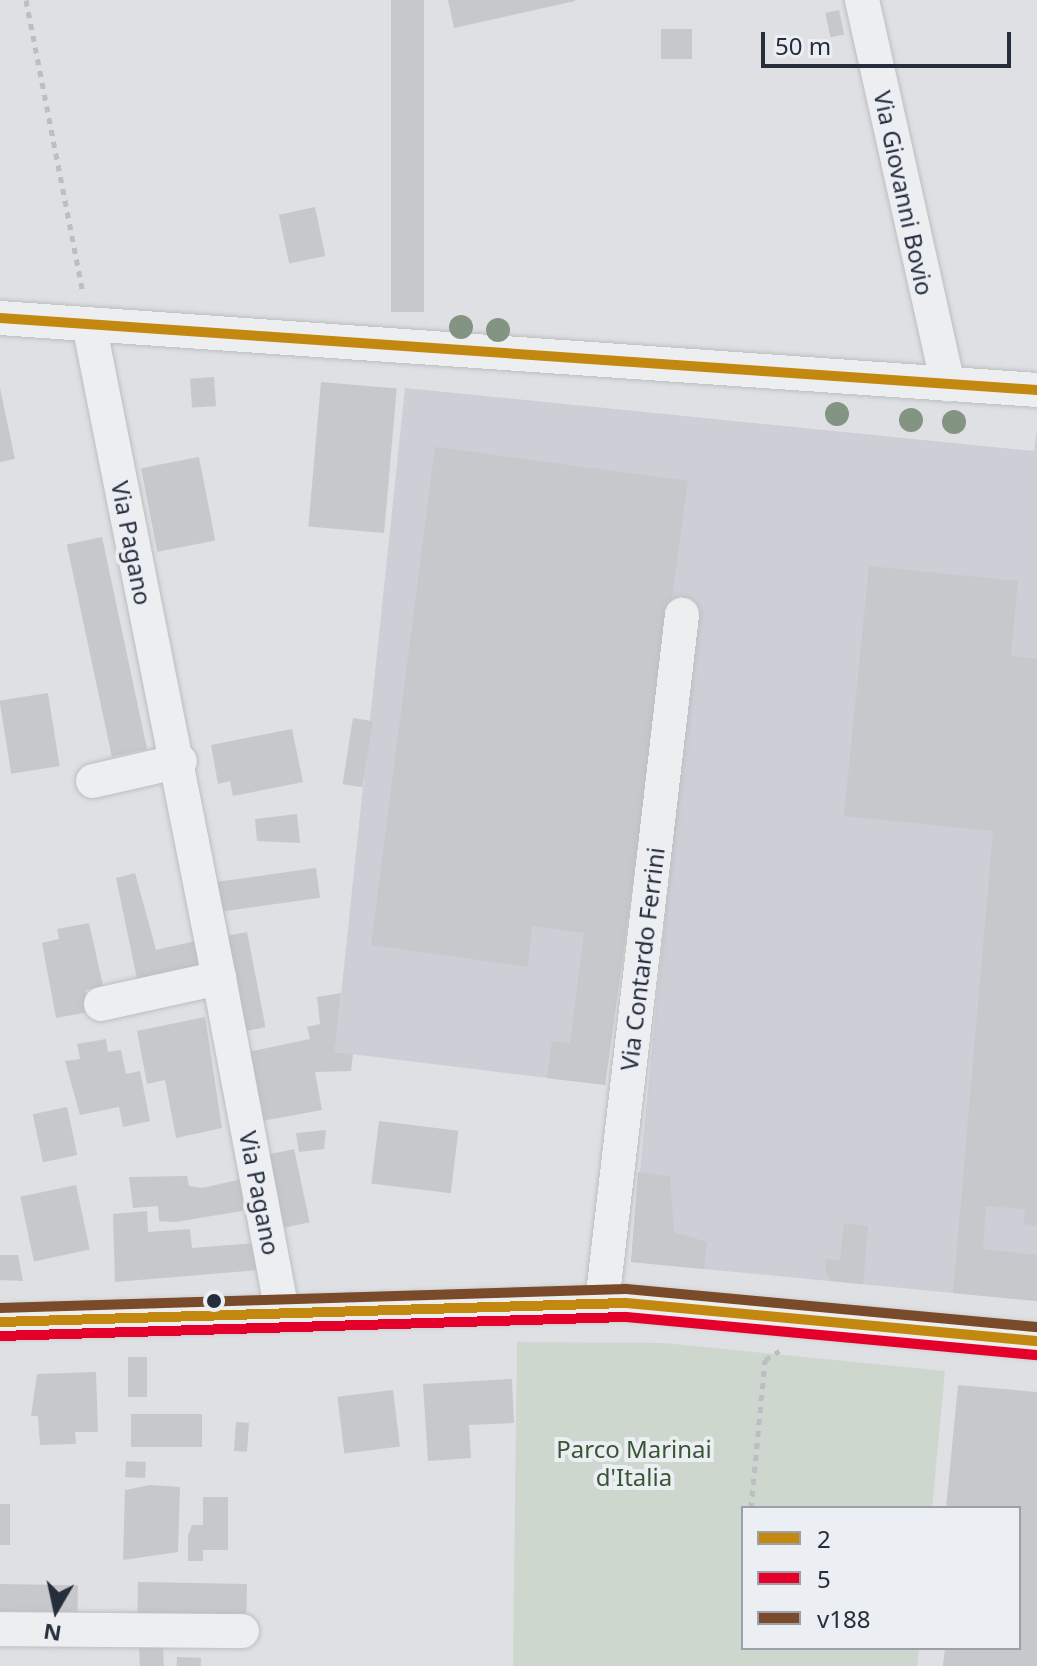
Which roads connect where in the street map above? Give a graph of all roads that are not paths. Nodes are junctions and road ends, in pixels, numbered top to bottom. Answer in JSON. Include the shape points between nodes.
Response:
{"nodes":[{"id":1,"x":862,"y":0,"type":"edge"},
{"id":2,"x":0,"y":318,"type":"edge"},
{"id":3,"x":89,"y":324,"type":"junction"},
{"id":4,"x":948,"y":385,"type":"junction"},
{"id":5,"x":1037,"y":390,"type":"edge"},
{"id":6,"x":682,"y":615,"type":"dead end"},
{"id":7,"x":180,"y":761,"type":"junction"},
{"id":8,"x":93,"y":781,"type":"dead end"},
{"id":9,"x":219,"y":978,"type":"junction"},
{"id":10,"x":101,"y":1004,"type":"dead end"},
{"id":11,"x":602,"y":1303,"type":"junction"},
{"id":12,"x":282,"y":1313,"type":"junction"},
{"id":13,"x":0,"y":1322,"type":"edge"},
{"id":14,"x":1037,"y":1341,"type":"edge"},
{"id":15,"x":0,"y":1629,"type":"edge"},
{"id":16,"x":242,"y":1631,"type":"dead end"}],
"edges":[{"from":1,"to":4,"type":"street","name":"Via Giovanni Bovio"},
{"from":2,"to":3,"type":"street"},
{"from":3,"to":4,"type":"street"},
{"from":3,"to":7,"type":"street","name":"Via Pagano"},
{"from":4,"to":5,"type":"street"},
{"from":6,"to":11,"type":"street","name":"Via Contardo Ferrini"},
{"from":7,"to":8,"type":"street"},
{"from":7,"to":9,"type":"street","name":"Via Pagano"},
{"from":9,"to":10,"type":"street"},
{"from":9,"to":12,"type":"street","name":"Via Pagano"},
{"from":11,"to":12,"type":"street"},
{"from":11,"to":14,"type":"street"},
{"from":12,"to":13,"type":"street"},
{"from":15,"to":16,"type":"street"}]}
